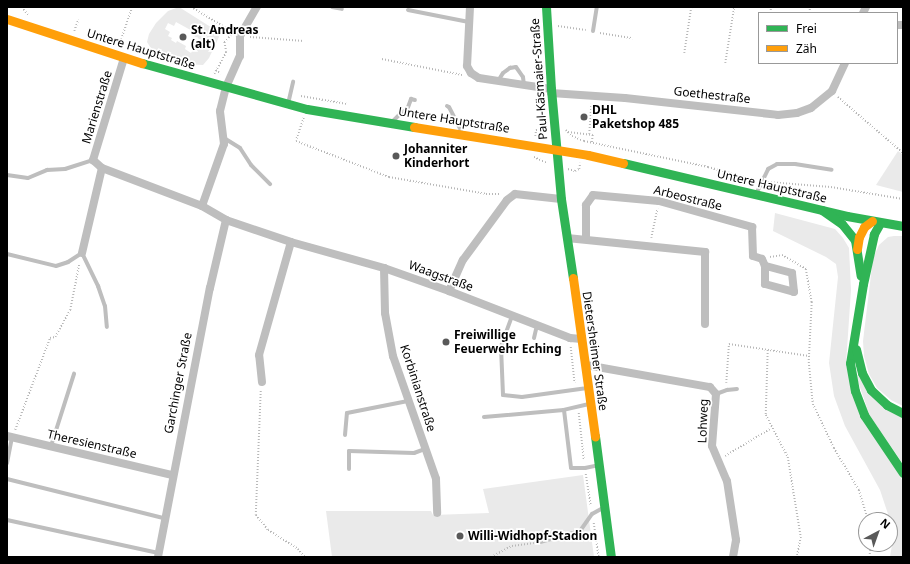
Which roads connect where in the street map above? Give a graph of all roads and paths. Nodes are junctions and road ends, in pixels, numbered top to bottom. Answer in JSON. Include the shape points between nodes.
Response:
{"nodes":[{"id":1,"x":22,"y":7,"type":"edge"},
{"id":2,"x":132,"y":7,"type":"edge"},
{"id":3,"x":191,"y":7,"type":"edge"},
{"id":4,"x":257,"y":7,"type":"edge"},
{"id":5,"x":332,"y":7,"type":"edge"},
{"id":6,"x":470,"y":7,"type":"edge"},
{"id":7,"x":546,"y":7,"type":"edge"},
{"id":8,"x":597,"y":7,"type":"edge"},
{"id":9,"x":691,"y":7,"type":"edge"},
{"id":10,"x":734,"y":7,"type":"edge"},
{"id":11,"x":342,"y":9,"type":"dead end"},
{"id":12,"x":408,"y":10,"type":"dead end"},
{"id":13,"x":30,"y":17,"type":"dead end"},
{"id":14,"x":7,"y":19,"type":"edge"},
{"id":15,"x":78,"y":20,"type":"dead end"},
{"id":16,"x":469,"y":22,"type":"junction"},
{"id":17,"x":593,"y":31,"type":"dead end"},
{"id":18,"x":74,"y":32,"type":"dead end"},
{"id":19,"x":237,"y":34,"type":"junction"},
{"id":20,"x":304,"y":41,"type":"dead end"},
{"id":21,"x":113,"y":45,"type":"dead end"},
{"id":22,"x":684,"y":53,"type":"dead end"},
{"id":23,"x":124,"y":58,"type":"junction"},
{"id":24,"x":382,"y":59,"type":"dead end"},
{"id":25,"x":725,"y":63,"type":"dead end"},
{"id":26,"x":845,"y":64,"type":"edge"},
{"id":27,"x":464,"y":75,"type":"dead end"},
{"id":28,"x":213,"y":76,"type":"dead end"},
{"id":29,"x":498,"y":81,"type":"junction"},
{"id":30,"x":293,"y":82,"type":"dead end"},
{"id":31,"x":524,"y":85,"type":"junction"},
{"id":32,"x":226,"y":87,"type":"junction"},
{"id":33,"x":551,"y":91,"type":"junction"},
{"id":34,"x":832,"y":92,"type":"junction"},
{"id":35,"x":592,"y":96,"type":"junction"},
{"id":36,"x":415,"y":100,"type":"dead end"},
{"id":37,"x":288,"y":104,"type":"junction"},
{"id":38,"x":447,"y":106,"type":"dead end"},
{"id":39,"x":307,"y":109,"type":"junction"},
{"id":40,"x":392,"y":122,"type":"junction"},
{"id":41,"x":555,"y":130,"type":"junction"},
{"id":42,"x":568,"y":132,"type":"junction"},
{"id":43,"x":463,"y":134,"type":"junction"},
{"id":44,"x":589,"y":134,"type":"junction"},
{"id":45,"x":223,"y":138,"type":"junction"},
{"id":46,"x":592,"y":143,"type":"junction"},
{"id":47,"x":534,"y":145,"type":"junction"},
{"id":48,"x":556,"y":149,"type":"junction"},
{"id":49,"x":903,"y":153,"type":"edge"},
{"id":50,"x":93,"y":160,"type":"junction"},
{"id":51,"x":102,"y":168,"type":"junction"},
{"id":52,"x":832,"y":170,"type":"dead end"},
{"id":53,"x":7,"y":175,"type":"edge"},
{"id":54,"x":761,"y":181,"type":"junction"},
{"id":55,"x":270,"y":184,"type":"dead end"},
{"id":56,"x":515,"y":194,"type":"junction"},
{"id":57,"x":756,"y":194,"type":"junction"},
{"id":58,"x":903,"y":199,"type":"edge"},
{"id":59,"x":561,"y":200,"type":"junction"},
{"id":60,"x":659,"y":201,"type":"junction"},
{"id":61,"x":202,"y":206,"type":"junction"},
{"id":62,"x":822,"y":210,"type":"junction"},
{"id":63,"x":226,"y":220,"type":"junction"},
{"id":64,"x":876,"y":222,"type":"junction"},
{"id":65,"x":903,"y":226,"type":"edge"},
{"id":66,"x":567,"y":238,"type":"junction"},
{"id":67,"x":586,"y":239,"type":"junction"},
{"id":68,"x":291,"y":242,"type":"junction"},
{"id":69,"x":649,"y":246,"type":"junction"},
{"id":70,"x":857,"y":249,"type":"junction"},
{"id":71,"x":82,"y":253,"type":"junction"},
{"id":72,"x":7,"y":254,"type":"edge"},
{"id":73,"x":764,"y":262,"type":"joint"},
{"id":74,"x":384,"y":268,"type":"junction"},
{"id":75,"x":863,"y":284,"type":"junction"},
{"id":76,"x":449,"y":291,"type":"junction"},
{"id":77,"x":512,"y":316,"type":"junction"},
{"id":78,"x":705,"y":324,"type":"dead end"},
{"id":79,"x":537,"y":325,"type":"junction"},
{"id":80,"x":107,"y":327,"type":"dead end"},
{"id":81,"x":534,"y":338,"type":"dead end"},
{"id":82,"x":570,"y":338,"type":"junction"},
{"id":83,"x":582,"y":339,"type":"junction"},
{"id":84,"x":854,"y":343,"type":"junction"},
{"id":85,"x":768,"y":350,"type":"junction"},
{"id":86,"x":809,"y":356,"type":"junction"},
{"id":87,"x":586,"y":366,"type":"junction"},
{"id":88,"x":74,"y":374,"type":"dead end"},
{"id":89,"x":262,"y":382,"type":"joint"},
{"id":90,"x":589,"y":388,"type":"junction"},
{"id":91,"x":737,"y":389,"type":"dead end"},
{"id":92,"x":576,"y":390,"type":"junction"},
{"id":93,"x":725,"y":390,"type":"junction"},
{"id":94,"x":716,"y":394,"type":"junction"},
{"id":95,"x":408,"y":401,"type":"junction"},
{"id":96,"x":591,"y":404,"type":"junction"},
{"id":97,"x":578,"y":407,"type":"junction"},
{"id":98,"x":564,"y":410,"type":"junction"},
{"id":99,"x":903,"y":413,"type":"edge"},
{"id":100,"x":484,"y":418,"type":"dead end"},
{"id":101,"x":770,"y":429,"type":"dead end"},
{"id":102,"x":345,"y":435,"type":"dead end"},
{"id":103,"x":10,"y":437,"type":"edge"},
{"id":104,"x":51,"y":446,"type":"junction"},
{"id":105,"x":425,"y":449,"type":"junction"},
{"id":106,"x":718,"y":460,"type":"junction"},
{"id":107,"x":7,"y":463,"type":"edge"},
{"id":108,"x":599,"y":465,"type":"junction"},
{"id":109,"x":585,"y":468,"type":"junction"},
{"id":110,"x":349,"y":470,"type":"dead end"},
{"id":111,"x":903,"y":473,"type":"edge"},
{"id":112,"x":172,"y":475,"type":"junction"},
{"id":113,"x":7,"y":479,"type":"edge"},
{"id":114,"x":605,"y":507,"type":"junction"},
{"id":115,"x":866,"y":512,"type":"edge"},
{"id":116,"x":437,"y":513,"type":"dead end"},
{"id":117,"x":592,"y":514,"type":"junction"},
{"id":118,"x":164,"y":518,"type":"junction"},
{"id":119,"x":7,"y":520,"type":"edge"},
{"id":120,"x":540,"y":542,"type":"joint"},
{"id":121,"x":158,"y":555,"type":"edge"},
{"id":122,"x":305,"y":557,"type":"edge"},
{"id":123,"x":491,"y":557,"type":"edge"},
{"id":124,"x":599,"y":557,"type":"edge"},
{"id":125,"x":612,"y":557,"type":"edge"},
{"id":126,"x":733,"y":557,"type":"edge"},
{"id":127,"x":797,"y":557,"type":"edge"}],
"edges":[{"from":1,"to":13,"type":"path"},
{"from":2,"to":21,"type":"path","via":[[118,46]]},
{"from":3,"to":19,"type":"path"},
{"from":4,"to":19,"type":"street"},
{"from":5,"to":11,"type":"lane"},
{"from":6,"to":16,"type":"street","name":"Goethestraße"},
{"from":7,"to":33,"type":"main road","name":"Paul-Käsmaier-Straße"},
{"from":8,"to":17,"type":"lane"},
{"from":9,"to":22,"type":"path"},
{"from":10,"to":25,"type":"path"},
{"from":12,"to":16,"type":"lane"},
{"from":14,"to":23,"type":"main road","name":"Untere Hauptstraße"},
{"from":15,"to":18,"type":"path"},
{"from":16,"to":29,"type":"street","name":"Goethestraße","via":[[467,66],[478,78]]},
{"from":19,"to":20,"type":"path"},
{"from":19,"to":28,"type":"path","via":[[224,42],[226,52]]},
{"from":19,"to":32,"type":"street","via":[[240,56]]},
{"from":23,"to":32,"type":"main road","name":"Untere Hauptstraße"},
{"from":23,"to":50,"type":"street","name":"Marienstraße"},
{"from":24,"to":27,"type":"path"},
{"from":26,"to":34,"type":"street","name":"Goethestraße"},
{"from":29,"to":31,"type":"street","name":"Goethestraße"},
{"from":29,"to":31,"type":"lane","via":[[510,68],[516,67],[523,77]]},
{"from":30,"to":37,"type":"lane"},
{"from":31,"to":33,"type":"street","name":"Goethestraße"},
{"from":32,"to":37,"type":"main road","name":"Untere Hauptstraße"},
{"from":32,"to":45,"type":"street","via":[[220,111]]},
{"from":33,"to":35,"type":"street","name":"Goethestraße"},
{"from":33,"to":41,"type":"main road","name":"Paul-Käsmaier-Straße"},
{"from":34,"to":35,"type":"street","name":"Goethestraße","via":[[811,108],[797,113],[778,114]]},
{"from":34,"to":49,"type":"path"},
{"from":35,"to":44,"type":"path"},
{"from":36,"to":40,"type":"lane","via":[[411,99],[407,110]]},
{"from":37,"to":39,"type":"main road","name":"Untere Hauptstraße"},
{"from":38,"to":43,"type":"lane"},
{"from":39,"to":40,"type":"main road","name":"Untere Hauptstraße"},
{"from":39,"to":56,"type":"path","via":[[296,141],[389,176],[486,194]]},
{"from":40,"to":43,"type":"main road","name":"Untere Hauptstraße"},
{"from":41,"to":42,"type":"path"},
{"from":41,"to":47,"type":"path","via":[[536,130]]},
{"from":41,"to":48,"type":"main road","name":"Paul-Käsmaier-Straße"},
{"from":42,"to":44,"type":"path"},
{"from":42,"to":46,"type":"path"},
{"from":43,"to":47,"type":"main road","name":"Untere Hauptstraße"},
{"from":44,"to":46,"type":"path","via":[[593,135]]},
{"from":45,"to":55,"type":"lane","via":[[240,148],[251,165]]},
{"from":45,"to":61,"type":"street","via":[[224,144]]},
{"from":46,"to":54,"type":"path","via":[[708,167]]},
{"from":47,"to":48,"type":"main road","name":"Untere Hauptstraße"},
{"from":48,"to":57,"type":"main road","name":"Untere Hauptstraße"},
{"from":48,"to":59,"type":"main road","name":"Dietersheimer Straße"},
{"from":50,"to":51,"type":"street","name":"Marienstraße"},
{"from":50,"to":53,"type":"lane","via":[[65,169],[47,170],[28,178]]},
{"from":51,"to":61,"type":"street","name":"Waagstraße"},
{"from":51,"to":71,"type":"street"},
{"from":52,"to":54,"type":"lane","via":[[777,164],[768,169]]},
{"from":54,"to":57,"type":"lane"},
{"from":54,"to":58,"type":"path","via":[[831,187]]},
{"from":56,"to":59,"type":"street"},
{"from":56,"to":76,"type":"street","via":[[507,200],[463,260]]},
{"from":57,"to":62,"type":"main road","name":"Untere Hauptstraße"},
{"from":59,"to":66,"type":"main road","name":"Dietersheimer Straße"},
{"from":60,"to":67,"type":"street","name":"Arbeostraße","via":[[593,195],[586,205]]},
{"from":60,"to":69,"type":"path"},
{"from":60,"to":73,"type":"street","name":"Arbeostraße","via":[[752,227],[753,256]]},
{"from":61,"to":63,"type":"street","name":"Waagstraße"},
{"from":62,"to":64,"type":"main road","name":"Untere Hauptstraße"},
{"from":62,"to":70,"type":"main road","via":[[850,232]]},
{"from":63,"to":68,"type":"street","name":"Waagstraße"},
{"from":63,"to":112,"type":"street","name":"Garchinger Straße"},
{"from":64,"to":65,"type":"main road","name":"Untere Hauptstraße"},
{"from":64,"to":70,"type":"main road","via":[[864,227]]},
{"from":64,"to":75,"type":"main road"},
{"from":66,"to":67,"type":"street"},
{"from":66,"to":83,"type":"main road","name":"Dietersheimer Straße"},
{"from":67,"to":69,"type":"street"},
{"from":68,"to":74,"type":"street","name":"Waagstraße"},
{"from":68,"to":89,"type":"street","via":[[259,355]]},
{"from":69,"to":78,"type":"street","via":[[705,252]]},
{"from":70,"to":75,"type":"main road"},
{"from":71,"to":72,"type":"lane","via":[[56,266]]},
{"from":71,"to":80,"type":"lane","via":[[98,286]]},
{"from":71,"to":103,"type":"path","via":[[70,310],[55,337],[50,338]]},
{"from":73,"to":86,"type":"path","via":[[782,255],[806,269],[812,302]]},
{"from":74,"to":76,"type":"street","name":"Waagstraße"},
{"from":74,"to":95,"type":"street","name":"Korbinianstraße","via":[[385,313],[393,356]]},
{"from":75,"to":84,"type":"main road"},
{"from":76,"to":77,"type":"street","name":"Waagstraße"},
{"from":77,"to":79,"type":"street","name":"Waagstraße"},
{"from":77,"to":92,"type":"lane","via":[[501,346],[504,395],[522,397]]},
{"from":79,"to":81,"type":"lane"},
{"from":79,"to":82,"type":"street","name":"Waagstraße"},
{"from":82,"to":83,"type":"street","name":"Waagstraße"},
{"from":82,"to":92,"type":"path"},
{"from":83,"to":87,"type":"main road","name":"Dietersheimer Straße"},
{"from":84,"to":99,"type":"main road","via":[[862,373],[871,390],[887,405]]},
{"from":84,"to":111,"type":"main road","via":[[850,363],[859,404],[870,425]]},
{"from":85,"to":86,"type":"path"},
{"from":85,"to":93,"type":"path","via":[[729,344]]},
{"from":85,"to":127,"type":"path","via":[[766,415],[788,457],[801,537]]},
{"from":86,"to":115,"type":"path","via":[[813,404],[834,448],[859,490]]},
{"from":87,"to":90,"type":"main road","name":"Dietersheimer Straße"},
{"from":87,"to":94,"type":"street","name":"Lohweg","via":[[710,387]]},
{"from":88,"to":104,"type":"lane"},
{"from":89,"to":122,"type":"path","via":[[258,424],[256,515],[268,530]]},
{"from":90,"to":92,"type":"lane"},
{"from":90,"to":96,"type":"main road","name":"Dietersheimer Straße"},
{"from":91,"to":93,"type":"lane"},
{"from":93,"to":94,"type":"lane"},
{"from":94,"to":106,"type":"street","name":"Lohweg","via":[[712,446]]},
{"from":95,"to":102,"type":"lane","via":[[347,413]]},
{"from":95,"to":105,"type":"street","name":"Korbinianstraße"},
{"from":96,"to":97,"type":"lane"},
{"from":96,"to":108,"type":"main road","name":"Dietersheimer Straße"},
{"from":97,"to":98,"type":"lane"},
{"from":97,"to":109,"type":"path"},
{"from":98,"to":100,"type":"lane"},
{"from":98,"to":109,"type":"lane","via":[[571,468]]},
{"from":101,"to":106,"type":"path"},
{"from":103,"to":104,"type":"street","name":"Theresienstraße"},
{"from":103,"to":107,"type":"lane"},
{"from":104,"to":112,"type":"street","name":"Theresienstraße"},
{"from":105,"to":110,"type":"lane","via":[[414,453],[349,451]]},
{"from":105,"to":116,"type":"street","name":"Korbinianstraße","via":[[436,479]]},
{"from":106,"to":126,"type":"street","name":"Lohweg","via":[[727,481],[736,540]]},
{"from":108,"to":109,"type":"lane"},
{"from":108,"to":114,"type":"main road","name":"Dietersheimer Straße"},
{"from":109,"to":117,"type":"path"},
{"from":112,"to":118,"type":"street","name":"Garchinger Straße"},
{"from":113,"to":118,"type":"lane"},
{"from":114,"to":117,"type":"lane"},
{"from":114,"to":125,"type":"main road","name":"Dietersheimer Straße"},
{"from":117,"to":120,"type":"lane","via":[[580,531]]},
{"from":117,"to":124,"type":"path"},
{"from":118,"to":121,"type":"street","name":"Garchinger Straße"},
{"from":119,"to":121,"type":"lane","name":"Garchinger Straße"},
{"from":120,"to":123,"type":"path","via":[[512,546]]}]}
